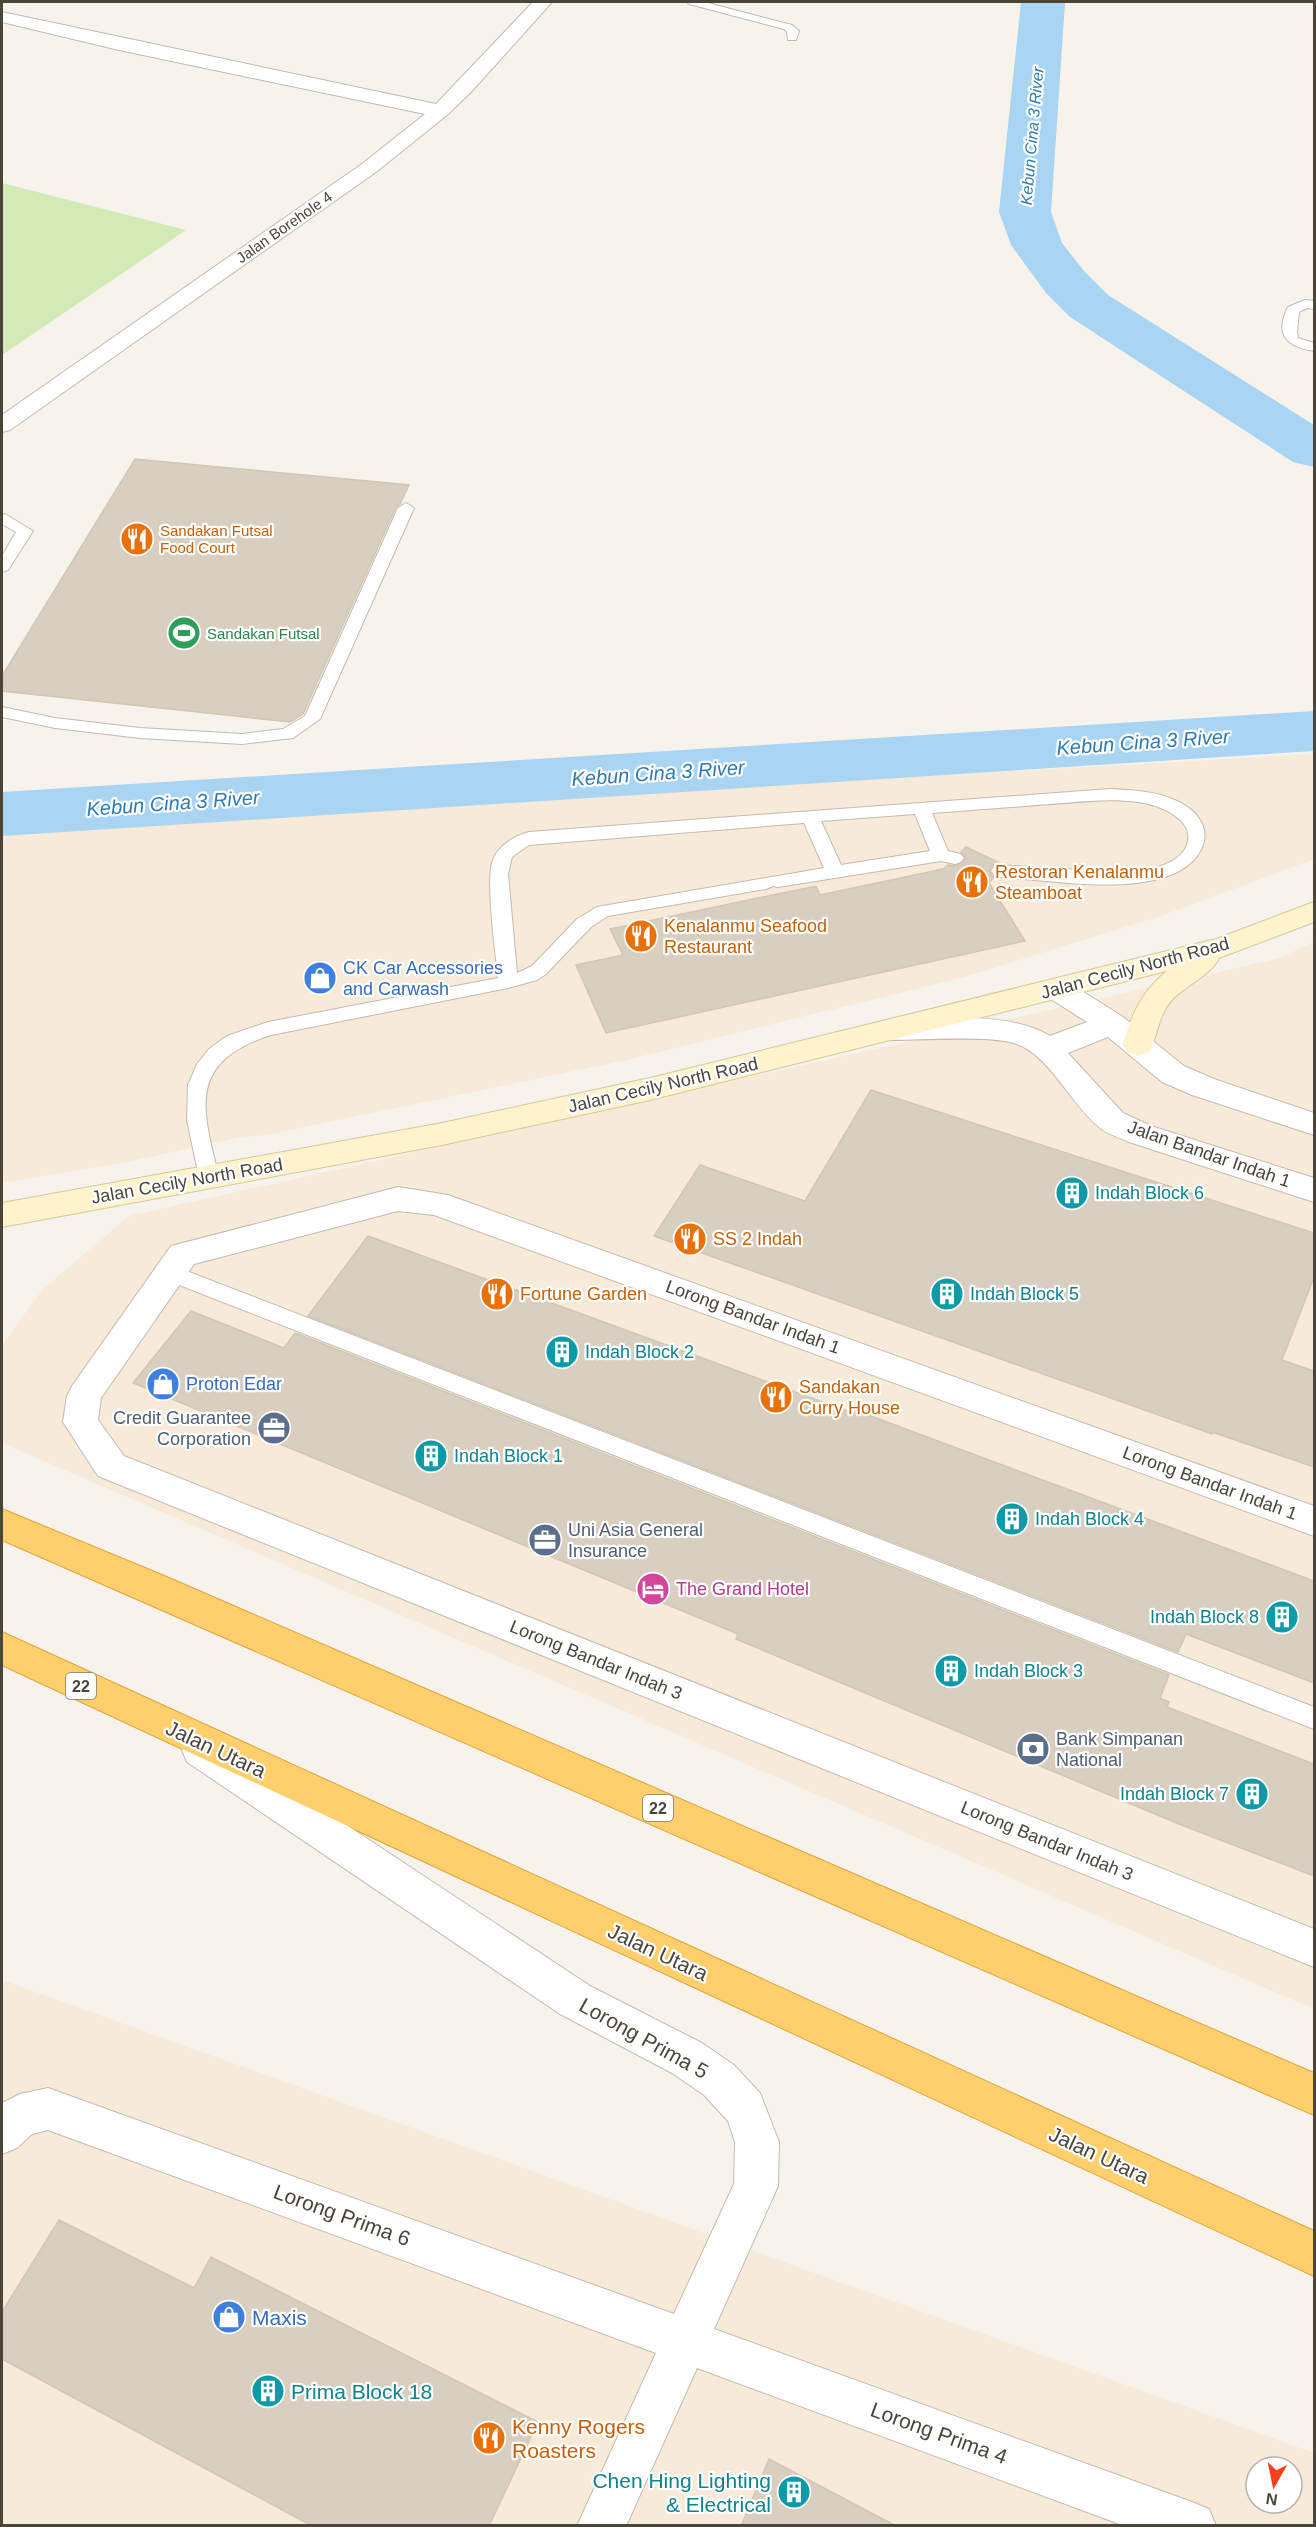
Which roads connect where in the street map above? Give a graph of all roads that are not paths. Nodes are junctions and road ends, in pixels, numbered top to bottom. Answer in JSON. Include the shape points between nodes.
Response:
{"nodes":[{"id":1,"x":543,"y":2,"type":"edge"},
{"id":2,"x":693,"y":2,"type":"edge"},
{"id":3,"x":2,"y":17,"type":"edge"},
{"id":4,"x":792,"y":38,"type":"dead end"},
{"id":5,"x":440,"y":111,"type":"junction"},
{"id":6,"x":1314,"y":305,"type":"edge"},
{"id":7,"x":1314,"y":346,"type":"edge"},
{"id":8,"x":2,"y":425,"type":"edge"},
{"id":9,"x":406,"y":508,"type":"dead end"},
{"id":10,"x":2,"y":520,"type":"edge"},
{"id":11,"x":2,"y":567,"type":"edge"},
{"id":12,"x":2,"y":712,"type":"edge"},
{"id":13,"x":921,"y":808,"type":"junction"},
{"id":14,"x":810,"y":817,"type":"junction"},
{"id":15,"x":1000,"y":871,"type":"dead end"},
{"id":16,"x":835,"y":872,"type":"junction"},
{"id":17,"x":1314,"y":911,"type":"edge"},
{"id":18,"x":1224,"y":947,"type":"junction"},
{"id":19,"x":508,"y":982,"type":"junction"},
{"id":20,"x":1057,"y":989,"type":"junction"},
{"id":21,"x":1112,"y":1024,"type":"junction"},
{"id":22,"x":889,"y":1030,"type":"junction"},
{"id":23,"x":1138,"y":1045,"type":"junction"},
{"id":24,"x":1048,"y":1049,"type":"junction"},
{"id":25,"x":1314,"y":1124,"type":"edge"},
{"id":26,"x":209,"y":1177,"type":"junction"},
{"id":27,"x":1314,"y":1190,"type":"edge"},
{"id":28,"x":2,"y":1215,"type":"edge"},
{"id":29,"x":177,"y":1264,"type":"junction"},
{"id":30,"x":1314,"y":1521,"type":"edge"},
{"id":31,"x":2,"y":1524,"type":"edge"},
{"id":32,"x":2,"y":1648,"type":"edge"},
{"id":33,"x":1314,"y":1718,"type":"edge"},
{"id":34,"x":160,"y":1723,"type":"junction"},
{"id":35,"x":1314,"y":1948,"type":"edge"},
{"id":36,"x":1314,"y":2094,"type":"edge"},
{"id":37,"x":2,"y":2133,"type":"edge"},
{"id":38,"x":1314,"y":2254,"type":"edge"},
{"id":39,"x":686,"y":2340,"type":"junction"},
{"id":40,"x":601,"y":2526,"type":"edge"},
{"id":41,"x":1192,"y":2526,"type":"edge"}],
"edges":[{"from":1,"to":5,"type":"street","name":"Jalan Borehole 4"},
{"from":2,"to":4,"type":"lane","via":[[788,27],[793,31]]},
{"from":3,"to":5,"type":"street"},
{"from":5,"to":8,"type":"street","name":"Jalan Borehole 4","via":[[369,168]]},
{"from":6,"to":7,"type":"lane","via":[[1305,304],[1293,310],[1289,333],[1299,345]]},
{"from":9,"to":12,"type":"lane","via":[[312,719],[287,734],[242,739],[140,733]]},
{"from":10,"to":11,"type":"lane","via":[[25,531]]},
{"from":13,"to":14,"type":"lane"},
{"from":13,"to":15,"type":"lane","via":[[1130,795],[1168,804],[1182,812],[1197,834],[1196,843],[1182,861],[1145,878]]},
{"from":13,"to":16,"type":"lane","via":[[948,856]]},
{"from":14,"to":16,"type":"lane"},
{"from":14,"to":19,"type":"lane","via":[[529,838],[516,843],[506,851],[498,874]]},
{"from":16,"to":19,"type":"lane","via":[[603,911],[584,923],[539,970]]},
{"from":17,"to":18,"type":"main road","name":"Jalan Cecily North Road"},
{"from":18,"to":20,"type":"main road","name":"Jalan Cecily North Road"},
{"from":18,"to":23,"type":"main road","via":[[1162,991],[1144,1018]]},
{"from":19,"to":26,"type":"lane","via":[[268,1029],[235,1040],[215,1053],[201,1073],[195,1096],[195,1121]]},
{"from":20,"to":21,"type":"street"},
{"from":20,"to":22,"type":"main road","name":"Jalan Cecily North Road"},
{"from":21,"to":23,"type":"street"},
{"from":21,"to":24,"type":"street"},
{"from":22,"to":24,"type":"street","name":"Jalan Bandar Indah 1","via":[[1011,1031]]},
{"from":22,"to":26,"type":"main road","name":"Jalan Cecily North Road","via":[[638,1092]]},
{"from":23,"to":25,"type":"street","via":[[1173,1074]]},
{"from":24,"to":27,"type":"street","name":"Jalan Bandar Indah 1","via":[[1112,1121],[1140,1134]]},
{"from":26,"to":28,"type":"main road","name":"Jalan Cecily North Road"},
{"from":29,"to":30,"type":"street","name":"Lorong Bandar Indah 1","via":[[398,1199],[437,1203]]},
{"from":29,"to":33,"type":"lane"},
{"from":29,"to":35,"type":"street","name":"Lorong Bandar Indah 3","via":[[84,1396],[80,1422],[111,1466]]},
{"from":31,"to":36,"type":"highway","number":"22"},
{"from":32,"to":34,"type":"highway","name":"Jalan Utara","number":"22"},
{"from":34,"to":38,"type":"highway","name":"Jalan Utara","number":"22"},
{"from":34,"to":39,"type":"street","name":"Lorong Prima 5","via":[[575,2000],[687,2058],[719,2080],[745,2108],[757,2142],[756,2186]]},
{"from":37,"to":39,"type":"street","name":"Lorong Prima 6","via":[[20,2115],[48,2109]]},
{"from":39,"to":40,"type":"street","name":"Lorong Prima 5"},
{"from":39,"to":41,"type":"street","name":"Lorong Prima 4"}]}
